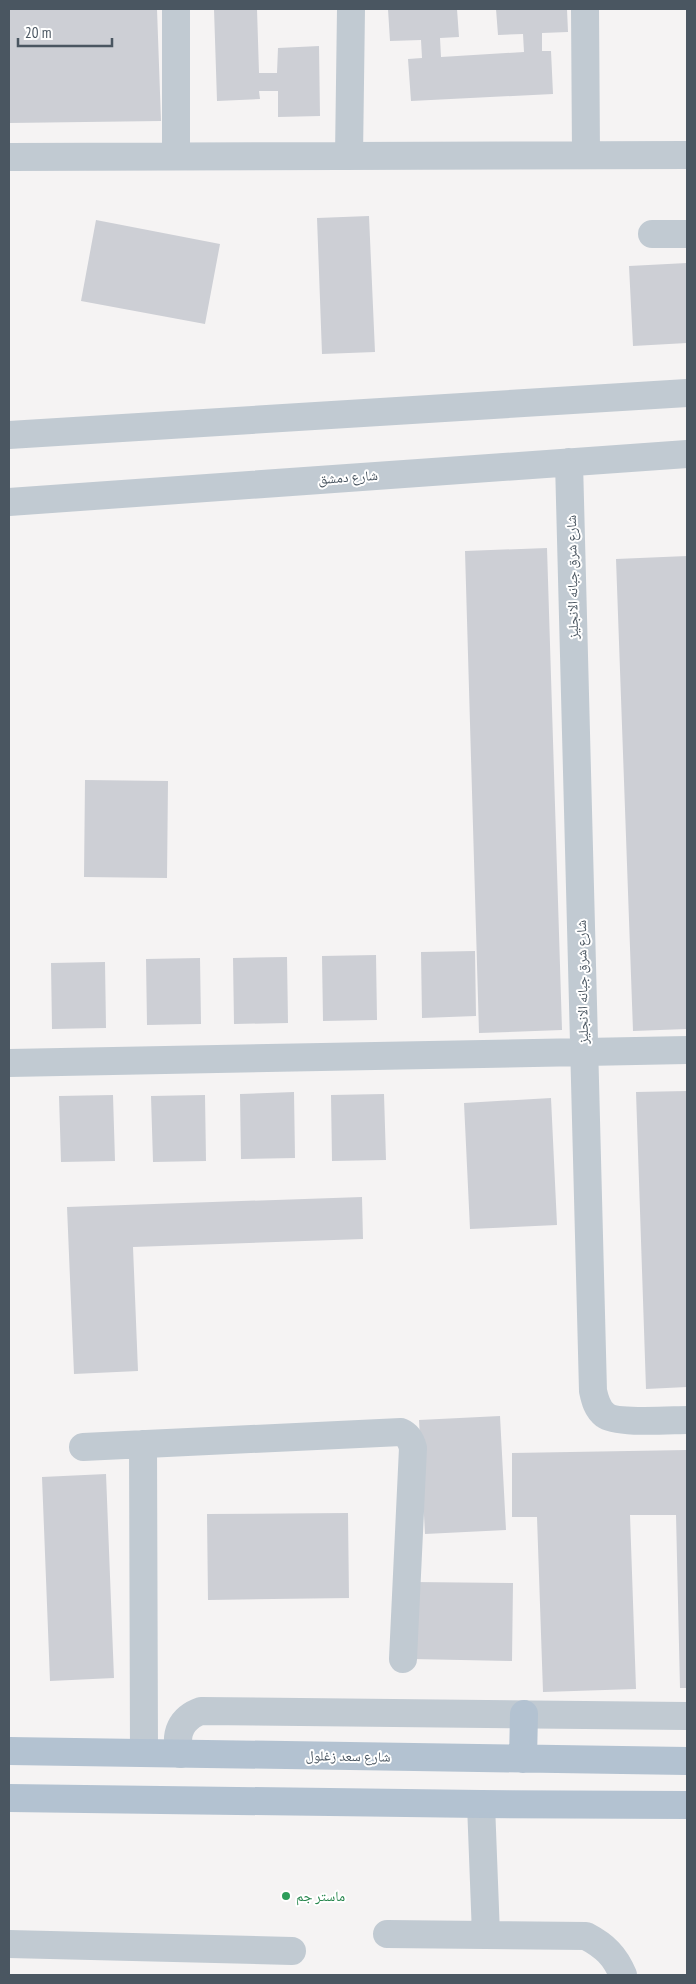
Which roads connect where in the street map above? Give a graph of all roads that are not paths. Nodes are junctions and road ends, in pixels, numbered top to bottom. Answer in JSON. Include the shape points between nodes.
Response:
{"nodes":[{"id":1,"x":176,"y":9,"type":"edge"},
{"id":2,"x":350,"y":9,"type":"edge"},
{"id":3,"x":585,"y":9,"type":"edge"},
{"id":4,"x":586,"y":155,"type":"junction"},
{"id":5,"x":687,"y":155,"type":"edge"},
{"id":6,"x":176,"y":156,"type":"junction"},
{"id":7,"x":349,"y":156,"type":"junction"},
{"id":8,"x":9,"y":157,"type":"edge"},
{"id":9,"x":652,"y":234,"type":"dead end"},
{"id":10,"x":687,"y":234,"type":"edge"},
{"id":11,"x":687,"y":376,"type":"edge"},
{"id":12,"x":687,"y":393,"type":"edge"},
{"id":13,"x":618,"y":398,"type":"junction"},
{"id":14,"x":9,"y":435,"type":"edge"},
{"id":15,"x":687,"y":454,"type":"edge"},
{"id":16,"x":569,"y":462,"type":"junction"},
{"id":17,"x":9,"y":502,"type":"edge"},
{"id":18,"x":687,"y":1050,"type":"edge"},
{"id":19,"x":584,"y":1052,"type":"junction"},
{"id":20,"x":9,"y":1063,"type":"edge"},
{"id":21,"x":687,"y":1420,"type":"edge"},
{"id":22,"x":143,"y":1444,"type":"junction"},
{"id":23,"x":83,"y":1447,"type":"dead end"},
{"id":24,"x":403,"y":1659,"type":"dead end"},
{"id":25,"x":524,"y":1714,"type":"junction"},
{"id":26,"x":687,"y":1716,"type":"edge"},
{"id":27,"x":9,"y":1751,"type":"edge"},
{"id":28,"x":144,"y":1752,"type":"junction"},
{"id":29,"x":180,"y":1754,"type":"junction"},
{"id":30,"x":522,"y":1759,"type":"junction"},
{"id":31,"x":687,"y":1761,"type":"edge"},
{"id":32,"x":9,"y":1798,"type":"edge"},
{"id":33,"x":481,"y":1804,"type":"junction"},
{"id":34,"x":687,"y":1805,"type":"edge"},
{"id":35,"x":387,"y":1934,"type":"dead end"},
{"id":36,"x":486,"y":1935,"type":"junction"},
{"id":37,"x":9,"y":1944,"type":"edge"},
{"id":38,"x":292,"y":1951,"type":"dead end"},
{"id":39,"x":623,"y":1975,"type":"edge"}],
"edges":[{"from":1,"to":6,"type":"street"},
{"from":2,"to":7,"type":"street"},
{"from":3,"to":4,"type":"street"},
{"from":4,"to":5,"type":"street"},
{"from":4,"to":7,"type":"street"},
{"from":6,"to":7,"type":"street"},
{"from":6,"to":8,"type":"street"},
{"from":9,"to":10,"type":"street"},
{"from":11,"to":13,"type":"street","via":[[642,377],[627,384]]},
{"from":12,"to":13,"type":"street"},
{"from":13,"to":14,"type":"street"},
{"from":15,"to":16,"type":"street","name":"شارع دمشق"},
{"from":16,"to":17,"type":"street","name":"شارع دمشق"},
{"from":16,"to":19,"type":"street","name":"شارع شرق جبانه الانجليز"},
{"from":18,"to":19,"type":"street"},
{"from":19,"to":20,"type":"street"},
{"from":19,"to":21,"type":"street","name":"شارع شرق جبانه الانجليز","via":[[593,1391],[596,1405],[606,1416],[622,1420]]},
{"from":22,"to":23,"type":"street"},
{"from":22,"to":24,"type":"street","via":[[405,1434],[412,1442],[412,1448]]},
{"from":22,"to":28,"type":"street"},
{"from":25,"to":26,"type":"street"},
{"from":25,"to":29,"type":"street","via":[[201,1711],[185,1719],[180,1727]]},
{"from":25,"to":30,"type":"main road"},
{"from":27,"to":28,"type":"main road","name":"شارع سعد زغلول"},
{"from":28,"to":29,"type":"main road","name":"شارع سعد زغلول"},
{"from":29,"to":30,"type":"main road","name":"شارع سعد زغلول"},
{"from":30,"to":31,"type":"main road","name":"شارع سعد زغلول"},
{"from":32,"to":33,"type":"main road"},
{"from":33,"to":34,"type":"main road"},
{"from":33,"to":36,"type":"street"},
{"from":35,"to":36,"type":"street"},
{"from":36,"to":39,"type":"street","via":[[586,1936],[610,1952]]},
{"from":37,"to":38,"type":"street"}]}
